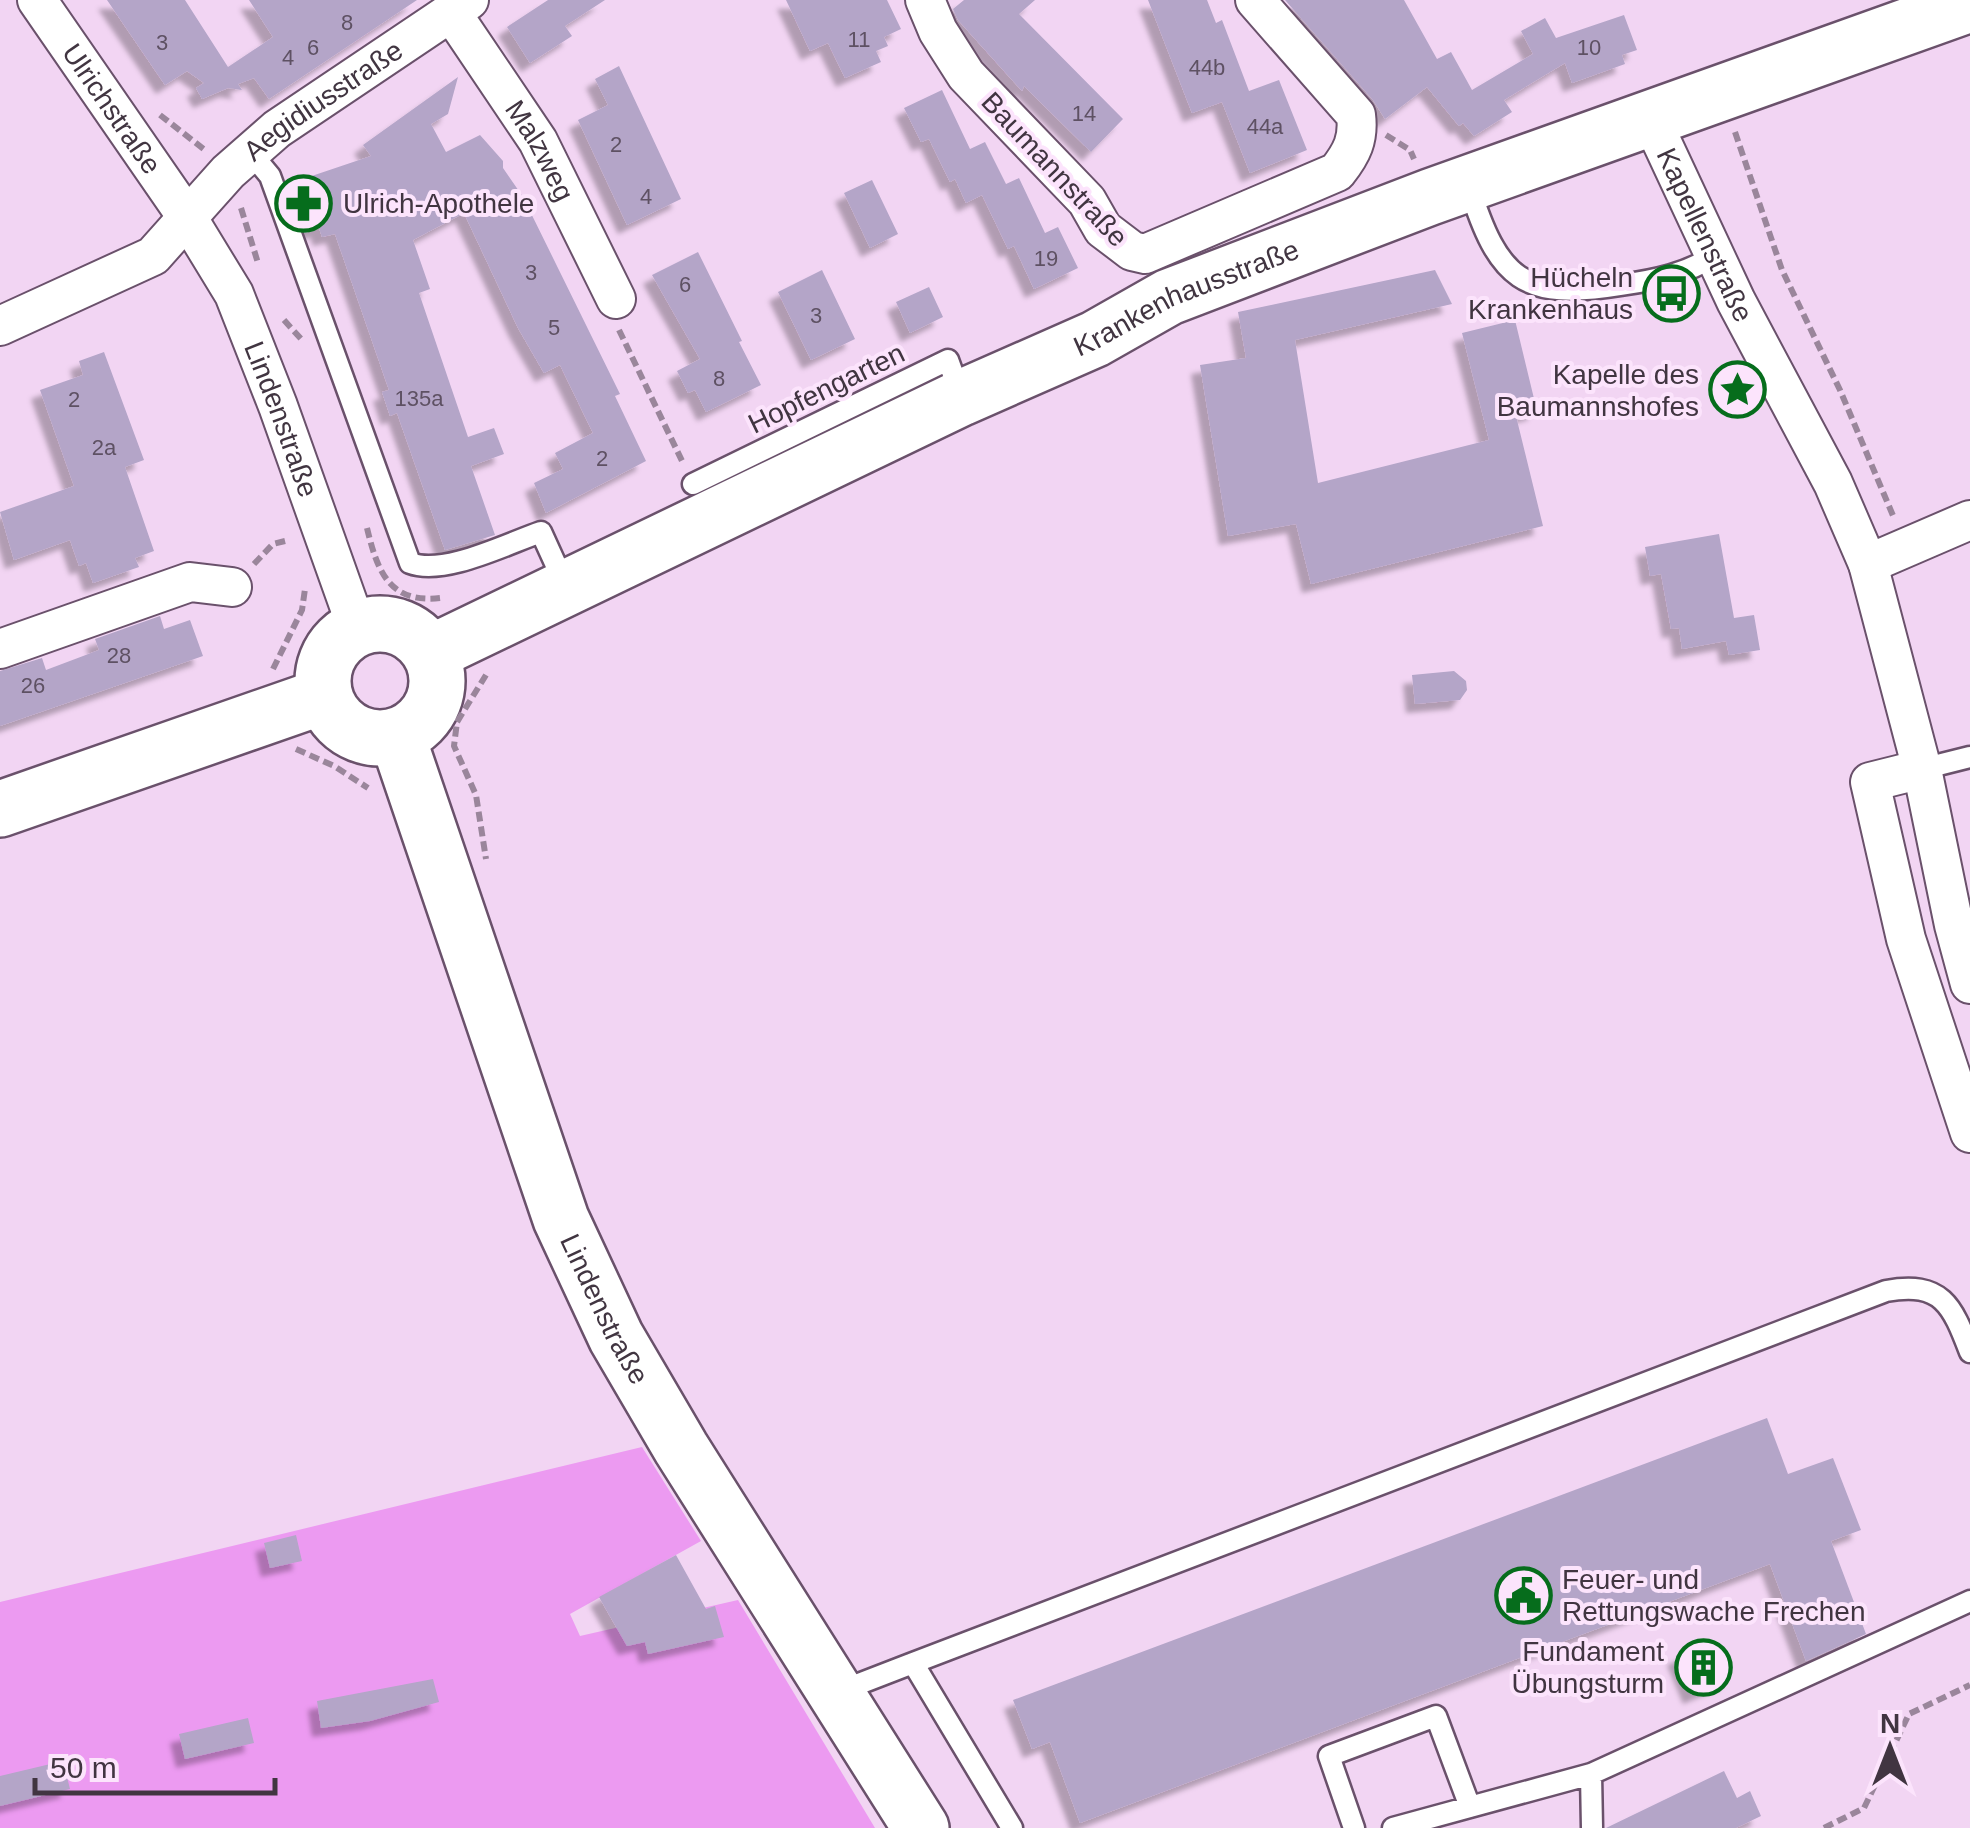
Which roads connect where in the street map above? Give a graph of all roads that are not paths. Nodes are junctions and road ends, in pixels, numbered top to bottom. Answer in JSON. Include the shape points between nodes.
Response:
{"nodes":[{"id":1,"x":37,"y":0,"type":"edge"},
{"id":2,"x":925,"y":0,"type":"edge"},
{"id":3,"x":1255,"y":0,"type":"edge"},
{"id":4,"x":1970,"y":4,"type":"edge"},
{"id":5,"x":460,"y":6,"type":"edge"},
{"id":6,"x":1650,"y":118,"type":"junction"},
{"id":7,"x":239,"y":162,"type":"junction"},
{"id":8,"x":1449,"y":191,"type":"junction"},
{"id":9,"x":188,"y":217,"type":"junction"},
{"id":10,"x":1716,"y":254,"type":"junction"},
{"id":11,"x":616,"y":299,"type":"road end"},
{"id":12,"x":0,"y":326,"type":"edge"},
{"id":13,"x":962,"y":398,"type":"junction"},
{"id":14,"x":693,"y":484,"type":"road end"},
{"id":15,"x":1970,"y":520,"type":"edge"},
{"id":16,"x":1868,"y":564,"type":"junction"},
{"id":17,"x":232,"y":587,"type":"road end"},
{"id":18,"x":567,"y":588,"type":"junction"},
{"id":19,"x":357,"y":628,"type":"junction"},
{"id":20,"x":0,"y":649,"type":"edge"},
{"id":21,"x":431,"y":653,"type":"junction"},
{"id":22,"x":324,"y":696,"type":"junction"},
{"id":23,"x":398,"y":736,"type":"junction"},
{"id":24,"x":1970,"y":757,"type":"edge"},
{"id":25,"x":1922,"y":769,"type":"junction"},
{"id":26,"x":0,"y":809,"type":"edge"},
{"id":27,"x":1970,"y":984,"type":"edge"},
{"id":28,"x":1970,"y":1132,"type":"edge"},
{"id":29,"x":1970,"y":1352,"type":"edge"},
{"id":30,"x":1970,"y":1601,"type":"edge"},
{"id":31,"x":914,"y":1663,"type":"junction"},
{"id":32,"x":836,"y":1693,"type":"junction"},
{"id":33,"x":1592,"y":1774,"type":"junction"},
{"id":34,"x":1470,"y":1807,"type":"junction"},
{"id":35,"x":921,"y":1828,"type":"edge"},
{"id":36,"x":1012,"y":1828,"type":"edge"},
{"id":37,"x":1354,"y":1828,"type":"edge"},
{"id":38,"x":1393,"y":1828,"type":"edge"},
{"id":39,"x":1592,"y":1828,"type":"edge"}],
"edges":[{"from":1,"to":9,"type":"street","name":"Ulrichstraße"},
{"from":2,"to":3,"type":"street","name":"Baumannstraße","via":[[966,75],[1087,201],[1103,228],[1132,252],[1145,254],[1337,172],[1350,155],[1356,115]]},
{"from":4,"to":6,"type":"street","name":"Krankenhausstraße"},
{"from":5,"to":7,"type":"street","name":"Aegidiusstraße","via":[[277,129]]},
{"from":5,"to":11,"type":"street","name":"Malzweg","via":[[538,141]]},
{"from":6,"to":8,"type":"street","name":"Krankenhausstraße"},
{"from":6,"to":10,"type":"street","name":"Kapellenstraße"},
{"from":7,"to":9,"type":"street","name":"Aegidiusstraße"},
{"from":7,"to":18,"type":"lane","via":[[270,176],[410,563],[440,567],[541,532]]},
{"from":8,"to":10,"type":"lane","via":[[1506,266],[1538,289],[1577,292],[1672,277]]},
{"from":8,"to":13,"type":"street","name":"Krankenhausstraße","via":[[1169,297],[1095,339]]},
{"from":9,"to":12,"type":"street","name":"Aegidiusstraße","via":[[154,256]]},
{"from":9,"to":19,"type":"street","name":"Lindenstraße","via":[[234,294]]},
{"from":10,"to":16,"type":"street","name":"Kapellenstraße"},
{"from":13,"to":14,"type":"lane","name":"Hopfengarten","via":[[948,360]]},
{"from":13,"to":18,"type":"street","name":"Krankenhausstraße"},
{"from":15,"to":16,"type":"street"},
{"from":16,"to":25,"type":"street","name":"Kapellenstraße"},
{"from":17,"to":20,"type":"street","via":[[190,582]]},
{"from":18,"to":21,"type":"street","name":"Krankenhausstraße"},
{"from":19,"to":21,"type":"street","via":[[399,626]]},
{"from":19,"to":22,"type":"street","via":[[332,649]]},
{"from":21,"to":23,"type":"street","via":[[437,672],[433,702],[416,726]]},
{"from":22,"to":23,"type":"street","via":[[332,713],[361,736]]},
{"from":22,"to":26,"type":"street"},
{"from":23,"to":32,"type":"street","name":"Lindenstraße","via":[[561,1219],[616,1337]]},
{"from":24,"to":25,"type":"lane"},
{"from":25,"to":27,"type":"street","name":"Kapellenstraße"},
{"from":25,"to":28,"type":"street","via":[[1870,782],[1906,939]]},
{"from":29,"to":31,"type":"lane","via":[[1955,1312],[1934,1293],[1886,1291]]},
{"from":30,"to":33,"type":"lane"},
{"from":31,"to":32,"type":"lane"},
{"from":31,"to":36,"type":"lane"},
{"from":32,"to":35,"type":"street","name":"Lindenstraße"},
{"from":33,"to":34,"type":"lane"},
{"from":33,"to":39,"type":"lane"},
{"from":34,"to":37,"type":"lane","via":[[1436,1716],[1329,1756]]},
{"from":34,"to":38,"type":"lane"}]}
